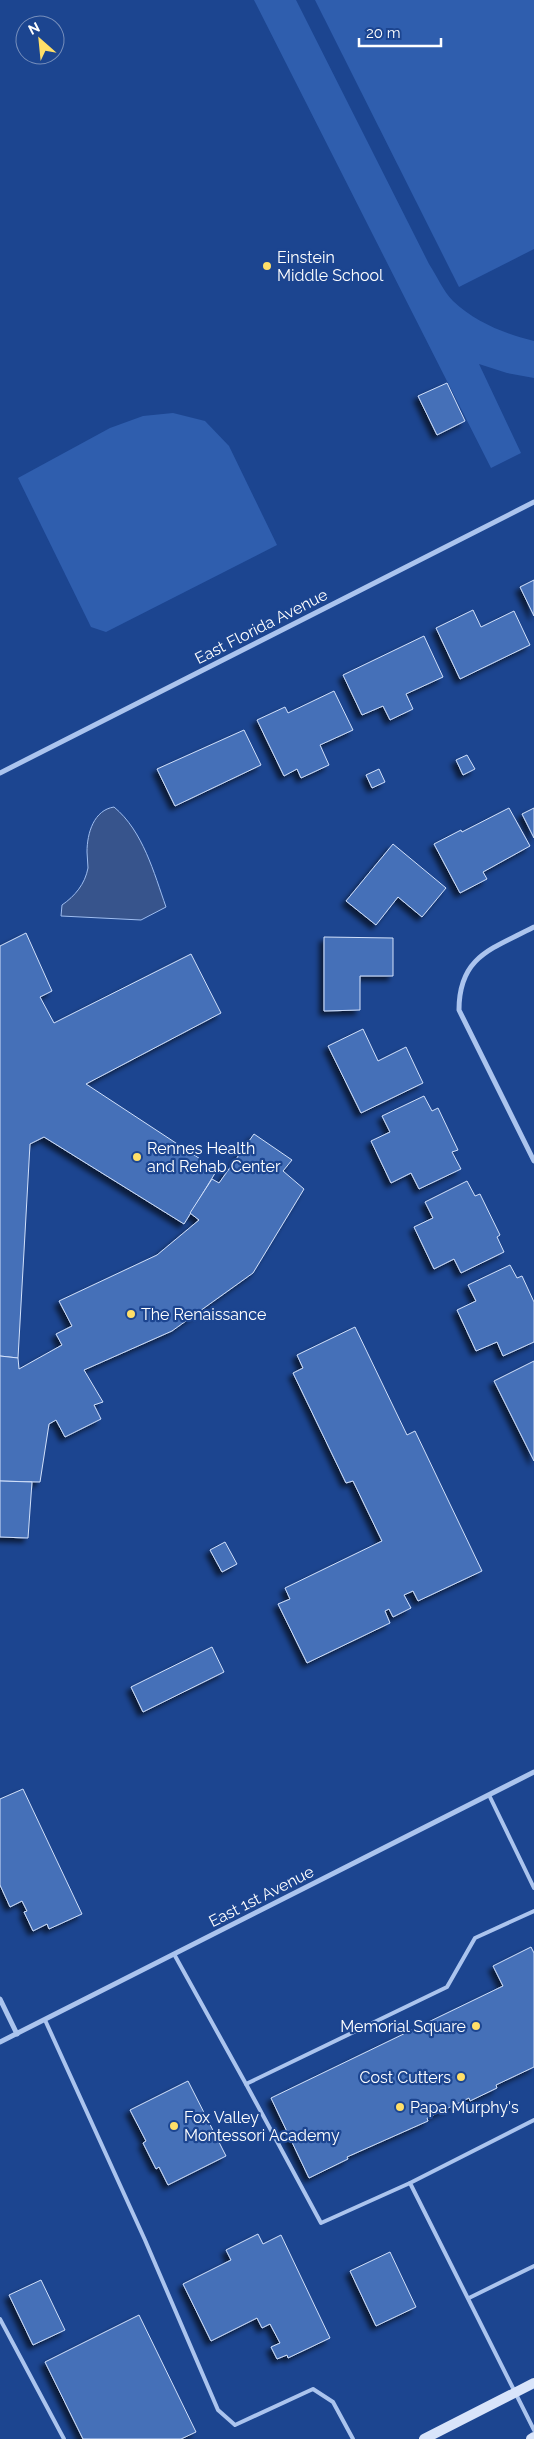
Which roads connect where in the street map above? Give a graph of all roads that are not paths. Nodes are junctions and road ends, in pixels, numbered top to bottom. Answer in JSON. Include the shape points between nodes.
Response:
{"nodes":[{"id":1,"x":534,"y":502,"type":"edge"},
{"id":2,"x":0,"y":773,"type":"edge"},
{"id":3,"x":534,"y":927,"type":"edge"},
{"id":4,"x":534,"y":1161,"type":"edge"},
{"id":5,"x":534,"y":1772,"type":"edge"},
{"id":6,"x":489,"y":1795,"type":"junction"},
{"id":7,"x":534,"y":1888,"type":"edge"},
{"id":8,"x":534,"y":1911,"type":"edge"},
{"id":9,"x":174,"y":1954,"type":"junction"},
{"id":10,"x":0,"y":2000,"type":"edge"},
{"id":11,"x":45,"y":2020,"type":"junction"},
{"id":12,"x":17,"y":2034,"type":"junction"},
{"id":13,"x":0,"y":2042,"type":"edge"},
{"id":14,"x":246,"y":2084,"type":"junction"},
{"id":15,"x":534,"y":2120,"type":"edge"},
{"id":16,"x":410,"y":2183,"type":"junction"},
{"id":17,"x":534,"y":2266,"type":"edge"},
{"id":18,"x":469,"y":2298,"type":"junction"},
{"id":19,"x":0,"y":2319,"type":"edge"},
{"id":20,"x":534,"y":2383,"type":"edge"},
{"id":21,"x":515,"y":2392,"type":"junction"},
{"id":22,"x":534,"y":2430,"type":"edge"},
{"id":23,"x":64,"y":2439,"type":"edge"},
{"id":24,"x":353,"y":2439,"type":"edge"},
{"id":25,"x":424,"y":2439,"type":"edge"}],
"edges":[{"from":1,"to":2,"type":"street","name":"East Florida Avenue"},
{"from":3,"to":4,"type":"street","via":[[484,953],[469,967],[459,991],[459,1010]]},
{"from":5,"to":6,"type":"street","name":"East 1st Avenue"},
{"from":6,"to":7,"type":"lane"},
{"from":6,"to":9,"type":"street","name":"East 1st Avenue"},
{"from":8,"to":14,"type":"lane","via":[[475,1938],[447,1987]]},
{"from":9,"to":11,"type":"street","name":"East 1st Avenue"},
{"from":9,"to":14,"type":"lane"},
{"from":10,"to":12,"type":"street"},
{"from":11,"to":12,"type":"street","name":"East 1st Avenue"},
{"from":11,"to":24,"type":"lane","via":[[218,2410],[235,2425],[313,2389],[333,2402]]},
{"from":12,"to":13,"type":"street","name":"East 1st Avenue"},
{"from":14,"to":16,"type":"lane","via":[[321,2223]]},
{"from":15,"to":16,"type":"lane"},
{"from":16,"to":18,"type":"lane"},
{"from":17,"to":18,"type":"lane"},
{"from":18,"to":21,"type":"lane"},
{"from":19,"to":23,"type":"lane"},
{"from":20,"to":21,"type":"main road"},
{"from":21,"to":22,"type":"lane"},
{"from":21,"to":25,"type":"main road"}]}
